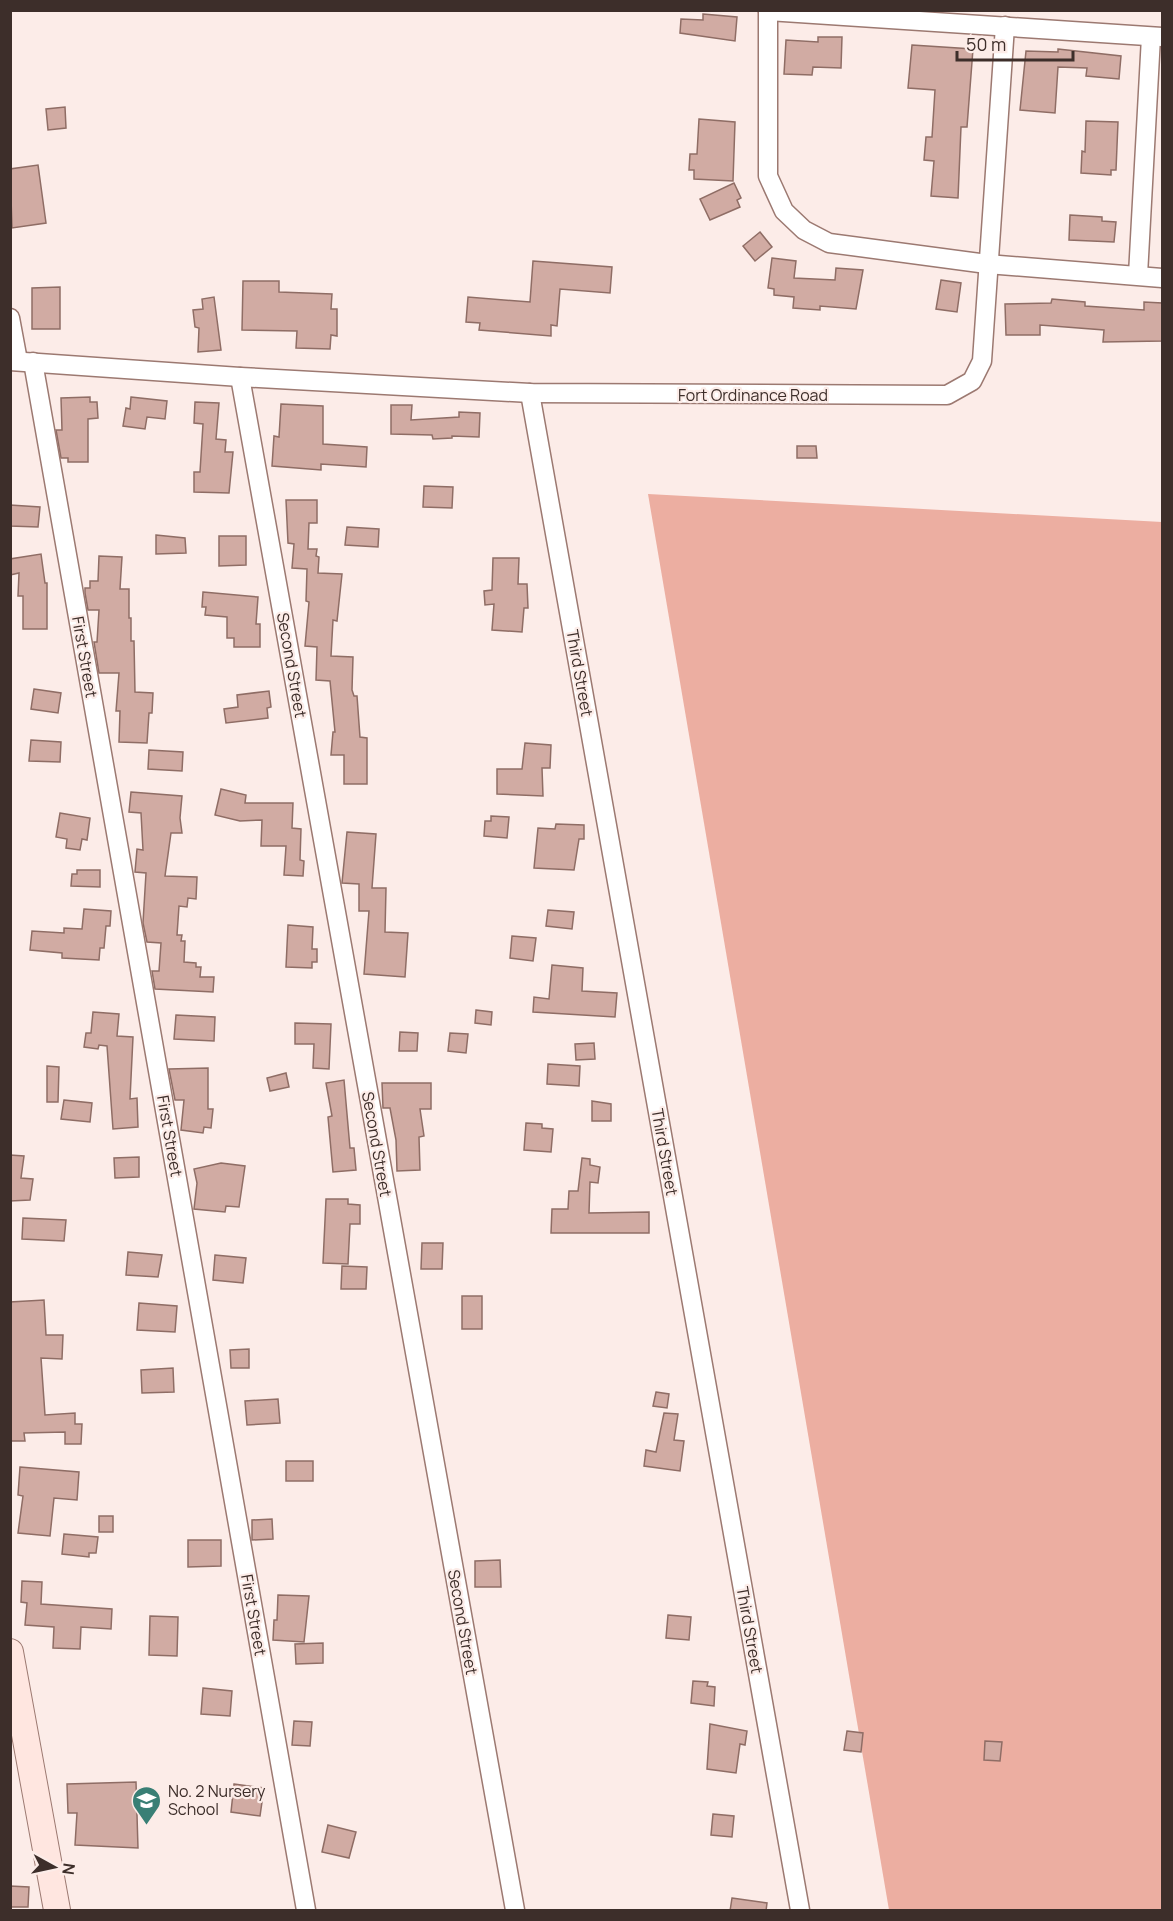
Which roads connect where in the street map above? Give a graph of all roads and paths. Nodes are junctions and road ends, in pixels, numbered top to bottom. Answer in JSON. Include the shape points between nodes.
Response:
{"nodes":[{"id":1,"x":768,"y":11,"type":"edge"},
{"id":2,"x":1005,"y":26,"type":"junction"},
{"id":3,"x":1157,"y":37,"type":"edge"},
{"id":4,"x":987,"y":264,"type":"junction"},
{"id":5,"x":1138,"y":275,"type":"junction"},
{"id":6,"x":1162,"y":278,"type":"edge"},
{"id":7,"x":10,"y":318,"type":"edge"},
{"id":8,"x":21,"y":361,"type":"edge"},
{"id":9,"x":240,"y":377,"type":"junction"},
{"id":10,"x":530,"y":393,"type":"junction"},
{"id":11,"x":10,"y":1652,"type":"edge"},
{"id":12,"x":57,"y":1911,"type":"edge"},
{"id":13,"x":306,"y":1911,"type":"edge"},
{"id":14,"x":514,"y":1911,"type":"edge"},
{"id":15,"x":800,"y":1911,"type":"edge"}],
"edges":[{"from":1,"to":2,"type":"street"},
{"from":1,"to":4,"type":"street","via":[[768,176],[784,211],[804,230],[829,243]]},
{"from":2,"to":3,"type":"street"},
{"from":2,"to":4,"type":"street"},
{"from":3,"to":5,"type":"street"},
{"from":4,"to":5,"type":"street"},
{"from":4,"to":10,"type":"street","name":"Fort Ordinance Road","via":[[982,361],[972,381],[947,395]]},
{"from":5,"to":6,"type":"street"},
{"from":7,"to":8,"type":"street","name":"First Street"},
{"from":8,"to":9,"type":"street","name":"Fort Ordinance Road"},
{"from":8,"to":13,"type":"street","name":"First Street"},
{"from":9,"to":10,"type":"street","name":"Fort Ordinance Road"},
{"from":9,"to":14,"type":"street","name":"Second Street"},
{"from":10,"to":15,"type":"street","name":"Third Street"},
{"from":11,"to":12,"type":"main road"}]}
